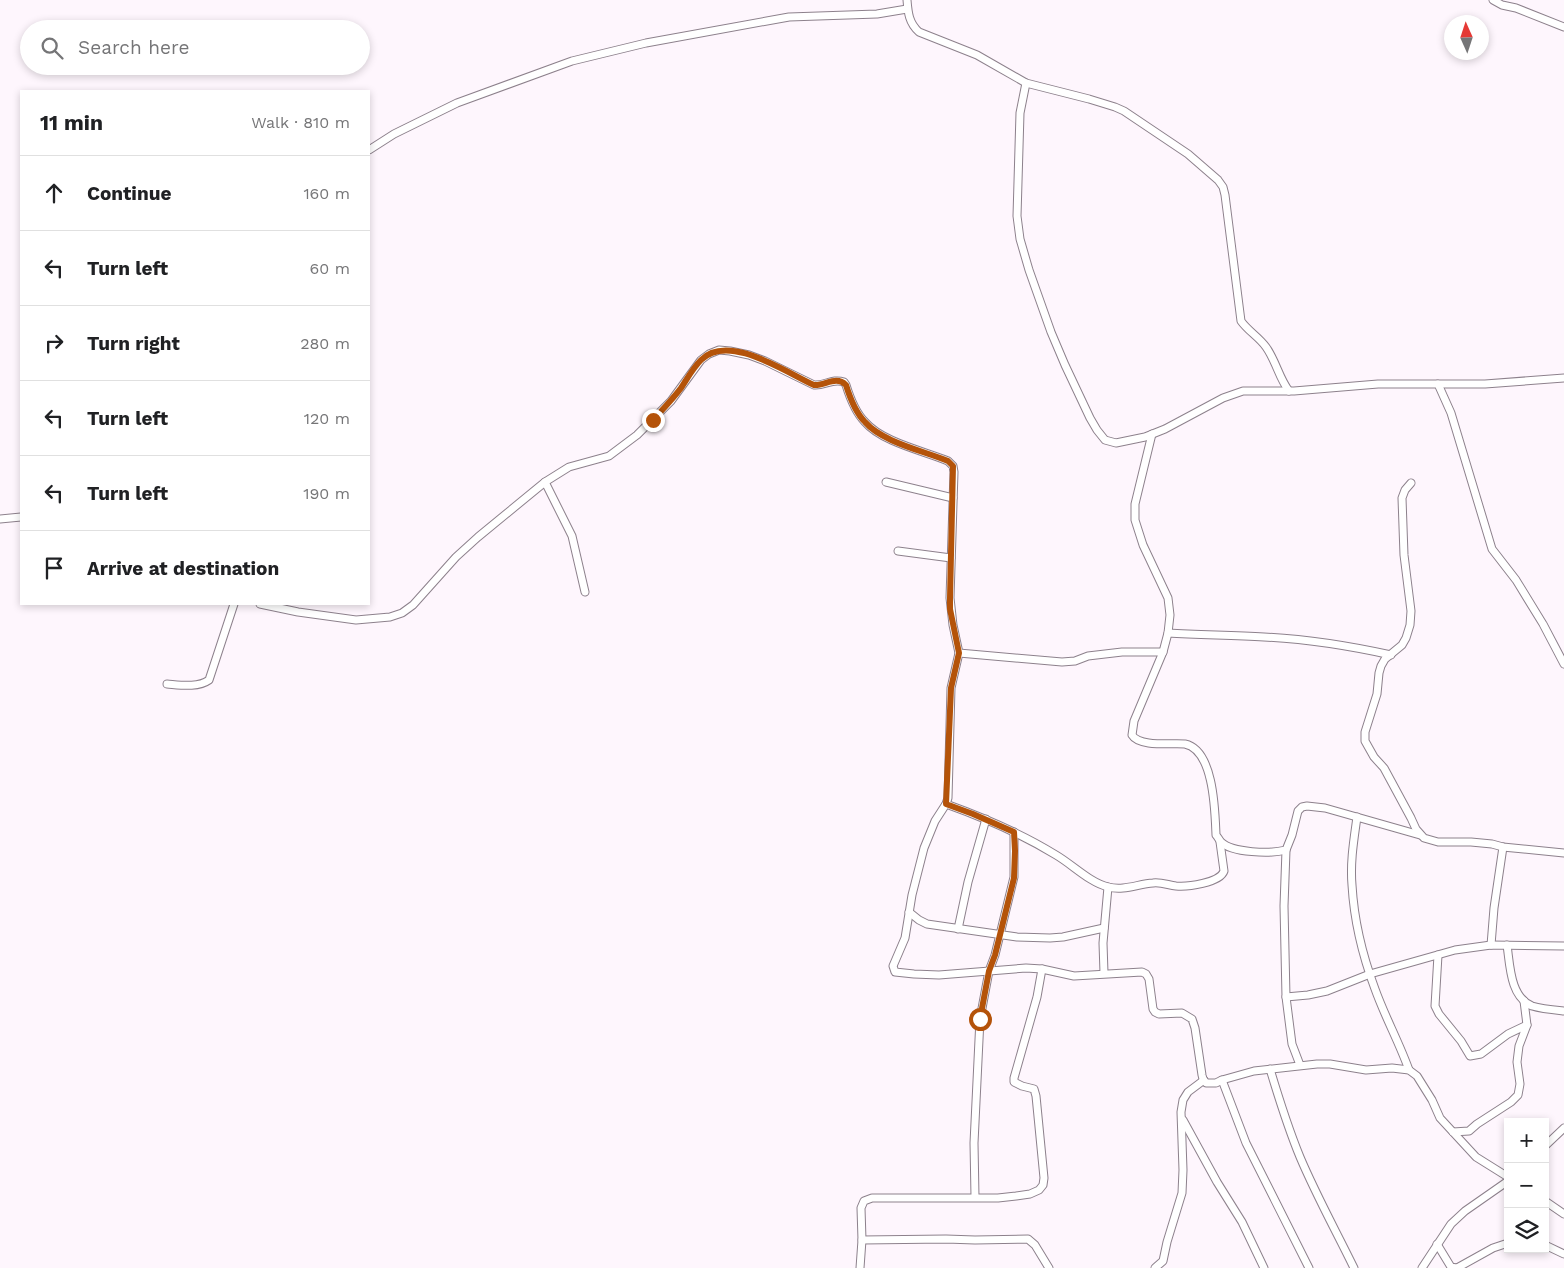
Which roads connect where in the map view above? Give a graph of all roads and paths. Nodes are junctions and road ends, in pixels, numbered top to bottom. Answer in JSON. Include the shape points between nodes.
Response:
{"nodes":[{"id":1,"x":907,"y":0,"type":"edge"},
{"id":2,"x":1493,"y":0,"type":"edge"},
{"id":3,"x":907,"y":9,"type":"junction"},
{"id":4,"x":1564,"y":27,"type":"edge"},
{"id":5,"x":1026,"y":82,"type":"junction"},
{"id":6,"x":370,"y":149,"type":"edge"},
{"id":7,"x":1564,"y":378,"type":"edge"},
{"id":8,"x":1438,"y":384,"type":"junction"},
{"id":9,"x":1289,"y":390,"type":"junction"},
{"id":10,"x":1152,"y":434,"type":"junction"},
{"id":11,"x":545,"y":482,"type":"junction"},
{"id":12,"x":886,"y":482,"type":"dead end"},
{"id":13,"x":1411,"y":482,"type":"dead end"},
{"id":14,"x":953,"y":498,"type":"junction"},
{"id":15,"x":20,"y":517,"type":"edge"},
{"id":16,"x":0,"y":519,"type":"edge"},
{"id":17,"x":898,"y":551,"type":"dead end"},
{"id":18,"x":951,"y":558,"type":"junction"},
{"id":19,"x":584,"y":592,"type":"dead end"},
{"id":20,"x":234,"y":605,"type":"edge"},
{"id":21,"x":265,"y":605,"type":"edge"},
{"id":22,"x":1168,"y":633,"type":"junction"},
{"id":23,"x":1163,"y":652,"type":"junction"},
{"id":24,"x":959,"y":653,"type":"junction"},
{"id":25,"x":1391,"y":655,"type":"junction"},
{"id":26,"x":1564,"y":664,"type":"edge"},
{"id":27,"x":167,"y":684,"type":"dead end"},
{"id":28,"x":946,"y":804,"type":"junction"},
{"id":29,"x":1357,"y":816,"type":"junction"},
{"id":30,"x":986,"y":819,"type":"junction"},
{"id":31,"x":1014,"y":832,"type":"junction"},
{"id":32,"x":1420,"y":835,"type":"junction"},
{"id":33,"x":1220,"y":842,"type":"junction"},
{"id":34,"x":1503,"y":848,"type":"junction"},
{"id":35,"x":1286,"y":850,"type":"junction"},
{"id":36,"x":1564,"y":852,"type":"edge"},
{"id":37,"x":1108,"y":887,"type":"junction"},
{"id":38,"x":909,"y":912,"type":"junction"},
{"id":39,"x":1104,"y":928,"type":"junction"},
{"id":40,"x":958,"y":929,"type":"junction"},
{"id":41,"x":1000,"y":934,"type":"junction"},
{"id":42,"x":1491,"y":945,"type":"junction"},
{"id":43,"x":1507,"y":945,"type":"junction"},
{"id":44,"x":1564,"y":946,"type":"edge"},
{"id":45,"x":1438,"y":954,"type":"junction"},
{"id":46,"x":1042,"y":969,"type":"junction"},
{"id":47,"x":989,"y":971,"type":"junction"},
{"id":48,"x":1104,"y":973,"type":"junction"},
{"id":49,"x":1370,"y":974,"type":"junction"},
{"id":50,"x":1286,"y":996,"type":"junction"},
{"id":51,"x":1524,"y":1001,"type":"junction"},
{"id":52,"x":1564,"y":1011,"type":"edge"},
{"id":53,"x":1527,"y":1025,"type":"junction"},
{"id":54,"x":1300,"y":1066,"type":"junction"},
{"id":55,"x":1270,"y":1069,"type":"junction"},
{"id":56,"x":1409,"y":1070,"type":"junction"},
{"id":57,"x":1204,"y":1080,"type":"junction"},
{"id":58,"x":1222,"y":1080,"type":"junction"},
{"id":59,"x":1182,"y":1118,"type":"junction"},
{"id":60,"x":1564,"y":1128,"type":"edge"},
{"id":61,"x":1453,"y":1132,"type":"junction"},
{"id":62,"x":1549,"y":1142,"type":"edge"},
{"id":63,"x":1504,"y":1175,"type":"edge"},
{"id":64,"x":1504,"y":1184,"type":"edge"},
{"id":65,"x":975,"y":1197,"type":"junction"},
{"id":66,"x":1549,"y":1204,"type":"edge"},
{"id":67,"x":1564,"y":1214,"type":"edge"},
{"id":68,"x":862,"y":1240,"type":"junction"},
{"id":69,"x":1437,"y":1244,"type":"junction"},
{"id":70,"x":1504,"y":1245,"type":"edge"},
{"id":71,"x":1549,"y":1247,"type":"edge"},
{"id":72,"x":1564,"y":1254,"type":"edge"},
{"id":73,"x":1164,"y":1265,"type":"edge"},
{"id":74,"x":860,"y":1268,"type":"edge"},
{"id":75,"x":1049,"y":1268,"type":"edge"},
{"id":76,"x":1156,"y":1268,"type":"edge"},
{"id":77,"x":1264,"y":1268,"type":"edge"},
{"id":78,"x":1310,"y":1268,"type":"edge"},
{"id":79,"x":1354,"y":1268,"type":"edge"},
{"id":80,"x":1422,"y":1268,"type":"edge"},
{"id":81,"x":1456,"y":1268,"type":"edge"}],
"edges":[{"from":1,"to":3,"type":"street"},
{"from":2,"to":4,"type":"street"},
{"from":3,"to":5,"type":"street","via":[[910,22],[919,32],[977,55]]},
{"from":3,"to":6,"type":"street","via":[[877,14],[789,16],[646,43],[572,61],[457,103]]},
{"from":5,"to":9,"type":"street","via":[[1124,111],[1188,154],[1218,180],[1225,195],[1241,321],[1266,347]]},
{"from":5,"to":10,"type":"street","via":[[1020,113],[1018,216],[1023,247],[1051,332],[1064,366],[1105,440],[1116,443]]},
{"from":7,"to":8,"type":"street"},
{"from":8,"to":9,"type":"street"},
{"from":8,"to":26,"type":"street","via":[[1451,413],[1492,549],[1516,580]]},
{"from":9,"to":10,"type":"street","via":[[1243,391],[1222,398]]},
{"from":10,"to":22,"type":"street","via":[[1135,504],[1135,520],[1143,546],[1168,598]]},
{"from":11,"to":14,"type":"street","via":[[568,467],[609,456],[621,448],[671,401],[701,360],[719,350],[749,355],[814,385],[844,382],[858,414],[872,429],[953,466]]},
{"from":11,"to":19,"type":"street","via":[[572,536]]},
{"from":11,"to":21,"type":"street","via":[[473,542],[402,613],[356,620]]},
{"from":12,"to":14,"type":"street"},
{"from":13,"to":25,"type":"street","via":[[1402,498],[1410,625],[1406,638]]},
{"from":14,"to":18,"type":"street"},
{"from":15,"to":16,"type":"street"},
{"from":17,"to":18,"type":"street"},
{"from":18,"to":24,"type":"street","via":[[950,609]]},
{"from":20,"to":27,"type":"street","via":[[209,680],[194,685]]},
{"from":22,"to":23,"type":"street"},
{"from":22,"to":25,"type":"street","via":[[1266,637]]},
{"from":23,"to":24,"type":"street","via":[[1122,652],[1062,662]]},
{"from":23,"to":33,"type":"street","via":[[1134,721],[1132,735],[1135,740],[1143,742],[1185,744],[1196,748],[1212,787],[1216,835]]},
{"from":24,"to":28,"type":"street","via":[[951,688]]},
{"from":25,"to":32,"type":"street","via":[[1381,666],[1377,694],[1364,737]]},
{"from":28,"to":30,"type":"street"},
{"from":28,"to":38,"type":"street","via":[[929,833]]},
{"from":29,"to":32,"type":"street"},
{"from":29,"to":35,"type":"street","via":[[1325,808],[1302,807]]},
{"from":29,"to":49,"type":"street","via":[[1352,884]]},
{"from":30,"to":31,"type":"street"},
{"from":30,"to":40,"type":"street"},
{"from":31,"to":37,"type":"street"},
{"from":31,"to":41,"type":"street","via":[[1014,878]]},
{"from":32,"to":34,"type":"street","via":[[1438,842],[1471,842]]},
{"from":33,"to":35,"type":"street","via":[[1255,852]]},
{"from":33,"to":37,"type":"street","via":[[1224,871],[1220,877],[1190,886],[1156,882],[1123,888]]},
{"from":34,"to":36,"type":"street"},
{"from":34,"to":42,"type":"street"},
{"from":35,"to":50,"type":"street"},
{"from":37,"to":39,"type":"street"},
{"from":38,"to":40,"type":"street","via":[[927,924]]},
{"from":38,"to":47,"type":"street","via":[[905,938],[893,966],[895,972],[939,975]]},
{"from":39,"to":41,"type":"street","via":[[1063,937]]},
{"from":39,"to":48,"type":"street"},
{"from":40,"to":41,"type":"street"},
{"from":41,"to":47,"type":"street"},
{"from":42,"to":43,"type":"street"},
{"from":42,"to":45,"type":"street"},
{"from":43,"to":44,"type":"street"},
{"from":43,"to":51,"type":"street","via":[[1516,988]]},
{"from":45,"to":49,"type":"street"},
{"from":45,"to":53,"type":"street","via":[[1435,1006],[1470,1056],[1480,1054]]},
{"from":46,"to":47,"type":"street"},
{"from":46,"to":48,"type":"street","via":[[1074,976]]},
{"from":46,"to":65,"type":"street","via":[[1014,1082],[1034,1089],[1036,1096],[1043,1185],[1030,1194]]},
{"from":47,"to":65,"type":"street","via":[[980,1019],[974,1143]]},
{"from":48,"to":57,"type":"street","via":[[1146,974],[1155,1012],[1182,1013],[1192,1019]]},
{"from":49,"to":50,"type":"street","via":[[1327,991]]},
{"from":49,"to":56,"type":"street"},
{"from":50,"to":54,"type":"street","via":[[1292,1044]]},
{"from":51,"to":52,"type":"street","via":[[1532,1006]]},
{"from":51,"to":53,"type":"street"},
{"from":53,"to":61,"type":"street","via":[[1516,1062],[1521,1088],[1518,1095],[1469,1131]]},
{"from":54,"to":55,"type":"street"},
{"from":54,"to":56,"type":"street","via":[[1330,1064],[1366,1070]]},
{"from":55,"to":58,"type":"street"},
{"from":55,"to":79,"type":"street","via":[[1300,1157]]},
{"from":56,"to":61,"type":"street","via":[[1417,1076],[1440,1118]]},
{"from":57,"to":58,"type":"street","via":[[1210,1084]]},
{"from":57,"to":59,"type":"street","via":[[1188,1092]]},
{"from":58,"to":78,"type":"street","via":[[1246,1143]]},
{"from":59,"to":73,"type":"street","via":[[1182,1193],[1167,1242]]},
{"from":59,"to":77,"type":"street","via":[[1242,1222]]},
{"from":60,"to":62,"type":"street"},
{"from":61,"to":63,"type":"street","via":[[1476,1158]]},
{"from":64,"to":69,"type":"street","via":[[1457,1217]]},
{"from":65,"to":68,"type":"street","via":[[867,1199],[861,1208]]},
{"from":66,"to":67,"type":"street"},
{"from":68,"to":74,"type":"street"},
{"from":68,"to":75,"type":"street","via":[[1028,1239]]},
{"from":69,"to":80,"type":"street"},
{"from":69,"to":81,"type":"street","via":[[1451,1267]]},
{"from":70,"to":81,"type":"street"},
{"from":71,"to":72,"type":"street"},
{"from":73,"to":76,"type":"street"}]}
